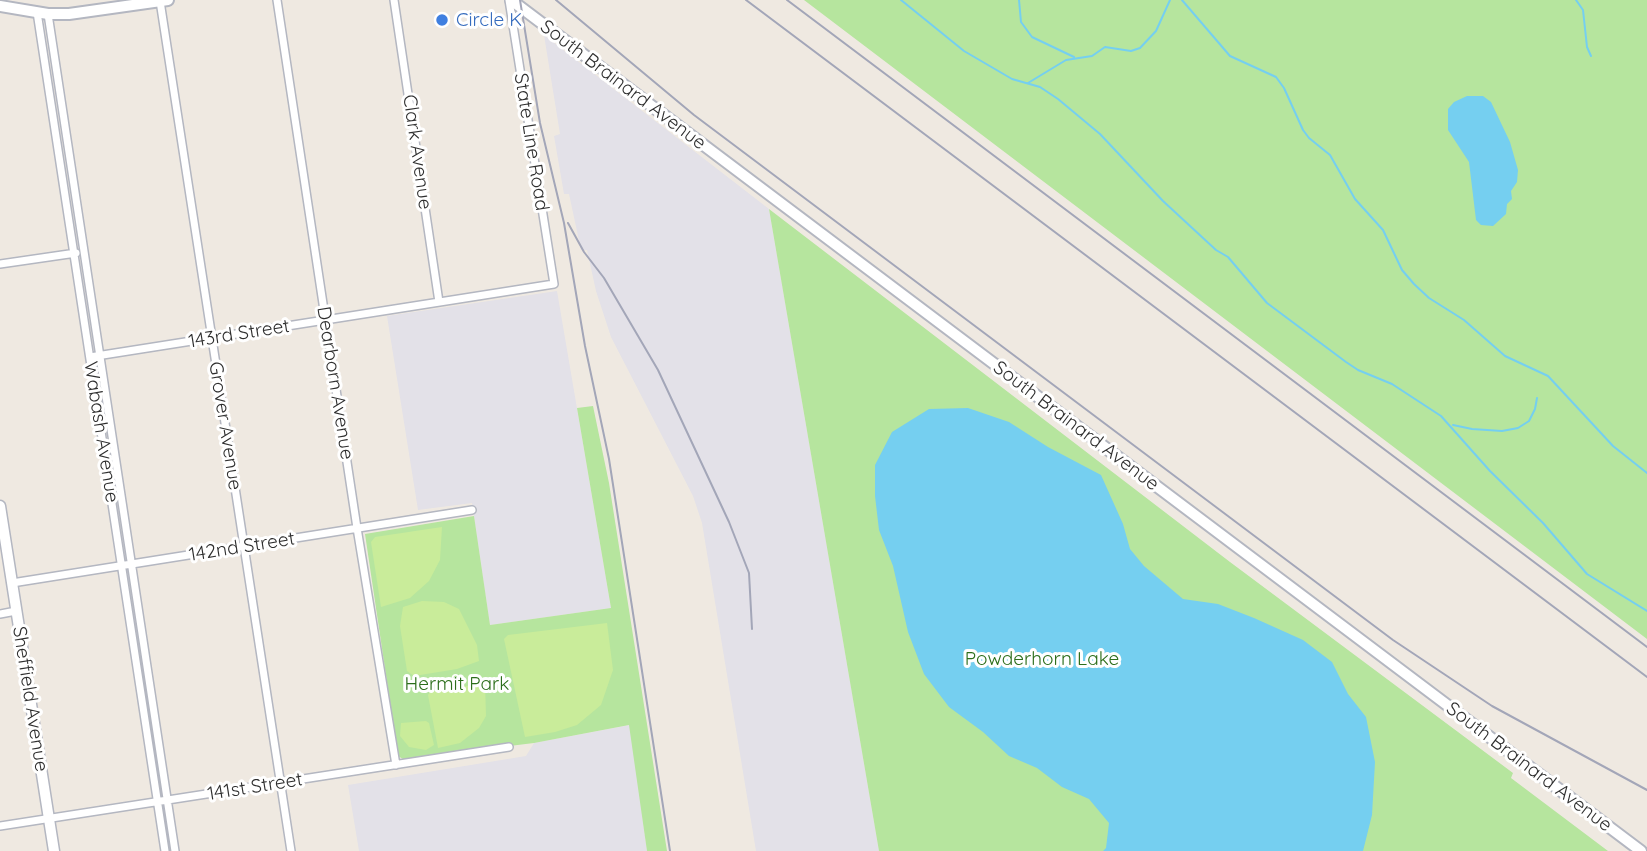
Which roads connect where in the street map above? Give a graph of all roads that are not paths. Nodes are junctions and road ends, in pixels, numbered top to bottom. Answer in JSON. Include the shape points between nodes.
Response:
{"nodes":[{"id":1,"x":277,"y":0,"type":"edge"},
{"id":2,"x":510,"y":0,"type":"edge"},
{"id":3,"x":164,"y":1,"type":"edge"},
{"id":4,"x":394,"y":1,"type":"edge"},
{"id":5,"x":0,"y":6,"type":"edge"},
{"id":6,"x":42,"y":13,"type":"junction"},
{"id":7,"x":83,"y":252,"type":"junction"},
{"id":8,"x":74,"y":253,"type":"junction"},
{"id":9,"x":0,"y":264,"type":"edge"},
{"id":10,"x":554,"y":284,"type":"joint"},
{"id":11,"x":439,"y":302,"type":"junction"},
{"id":12,"x":326,"y":320,"type":"junction"},
{"id":13,"x":211,"y":338,"type":"junction"},
{"id":14,"x":100,"y":355,"type":"junction"},
{"id":15,"x":90,"y":357,"type":"junction"},
{"id":16,"x":0,"y":506,"type":"edge"},
{"id":17,"x":472,"y":510,"type":"dead end"},
{"id":18,"x":357,"y":528,"type":"junction"},
{"id":19,"x":243,"y":546,"type":"junction"},
{"id":20,"x":131,"y":564,"type":"junction"},
{"id":21,"x":121,"y":565,"type":"junction"},
{"id":22,"x":12,"y":583,"type":"junction"},
{"id":23,"x":16,"y":611,"type":"junction"},
{"id":24,"x":0,"y":614,"type":"edge"},
{"id":25,"x":509,"y":747,"type":"dead end"},
{"id":26,"x":396,"y":765,"type":"junction"},
{"id":27,"x":280,"y":783,"type":"junction"},
{"id":28,"x":167,"y":801,"type":"junction"},
{"id":29,"x":158,"y":802,"type":"junction"},
{"id":30,"x":49,"y":819,"type":"junction"},
{"id":31,"x":0,"y":826,"type":"edge"},
{"id":32,"x":54,"y":851,"type":"edge"},
{"id":33,"x":166,"y":851,"type":"edge"},
{"id":34,"x":175,"y":851,"type":"edge"},
{"id":35,"x":291,"y":851,"type":"edge"},
{"id":36,"x":1641,"y":851,"type":"edge"}],
"edges":[{"from":1,"to":12,"type":"street","name":"Dearborn Avenue"},
{"from":2,"to":10,"type":"street","name":"State Line Road"},
{"from":2,"to":36,"type":"main road","name":"South Brainard Avenue"},
{"from":3,"to":6,"type":"main road","via":[[81,13]]},
{"from":3,"to":13,"type":"street","name":"Grover Avenue"},
{"from":4,"to":11,"type":"street","name":"Clark Avenue"},
{"from":5,"to":6,"type":"main road"},
{"from":6,"to":7,"type":"street","name":"Wabash Avenue"},
{"from":6,"to":8,"type":"street","name":"Wabash Avenue"},
{"from":7,"to":8,"type":"street"},
{"from":7,"to":14,"type":"street","name":"Wabash Avenue"},
{"from":8,"to":9,"type":"street"},
{"from":8,"to":15,"type":"street","name":"Wabash Avenue"},
{"from":10,"to":11,"type":"street","name":"143rd Street"},
{"from":11,"to":12,"type":"street","name":"143rd Street"},
{"from":12,"to":13,"type":"street","name":"143rd Street"},
{"from":12,"to":18,"type":"street","name":"Dearborn Avenue"},
{"from":13,"to":14,"type":"street","name":"143rd Street"},
{"from":13,"to":19,"type":"street","name":"Grover Avenue"},
{"from":14,"to":15,"type":"street","name":"143rd Street"},
{"from":14,"to":20,"type":"street","name":"Wabash Avenue"},
{"from":15,"to":21,"type":"street","name":"Wabash Avenue"},
{"from":16,"to":22,"type":"street","name":"Sheffield Avenue"},
{"from":17,"to":18,"type":"street","name":"142nd Street"},
{"from":18,"to":19,"type":"street","name":"142nd Street"},
{"from":18,"to":26,"type":"street","name":"Dearborn Avenue"},
{"from":19,"to":20,"type":"street","name":"142nd Street"},
{"from":19,"to":27,"type":"street","name":"Grover Avenue"},
{"from":20,"to":21,"type":"street","name":"142nd Street"},
{"from":20,"to":28,"type":"street","name":"Wabash Avenue"},
{"from":21,"to":22,"type":"street","name":"142nd Street"},
{"from":21,"to":29,"type":"street","name":"Wabash Avenue"},
{"from":22,"to":23,"type":"street","name":"Sheffield Avenue"},
{"from":23,"to":24,"type":"street"},
{"from":23,"to":30,"type":"street","name":"Sheffield Avenue"},
{"from":25,"to":26,"type":"street","name":"141st Street"},
{"from":26,"to":27,"type":"street","name":"141st Street"},
{"from":27,"to":28,"type":"street","name":"141st Street"},
{"from":27,"to":35,"type":"street","name":"Grover Avenue"},
{"from":28,"to":29,"type":"street","name":"141st Street"},
{"from":28,"to":34,"type":"street","name":"Wabash Avenue"},
{"from":29,"to":30,"type":"street","name":"141st Street"},
{"from":29,"to":33,"type":"street","name":"Wabash Avenue"},
{"from":30,"to":31,"type":"street","name":"141st Street"},
{"from":30,"to":32,"type":"street","name":"Sheffield Avenue"}]}
